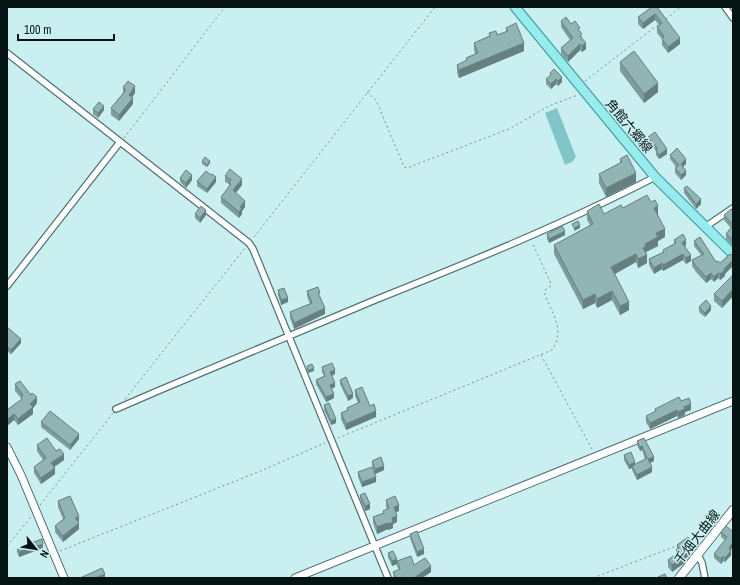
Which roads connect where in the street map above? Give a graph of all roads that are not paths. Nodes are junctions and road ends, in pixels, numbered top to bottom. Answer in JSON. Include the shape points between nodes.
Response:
{"nodes":[{"id":1,"x":515,"y":7,"type":"edge"},
{"id":2,"x":725,"y":7,"type":"edge"},
{"id":3,"x":733,"y":18,"type":"edge"},
{"id":4,"x":7,"y":53,"type":"edge"},
{"id":5,"x":120,"y":142,"type":"junction"},
{"id":6,"x":655,"y":177,"type":"junction"},
{"id":7,"x":733,"y":208,"type":"edge"},
{"id":8,"x":705,"y":227,"type":"junction"},
{"id":9,"x":733,"y":254,"type":"edge"},
{"id":10,"x":7,"y":286,"type":"edge"},
{"id":11,"x":290,"y":335,"type":"junction"},
{"id":12,"x":733,"y":401,"type":"edge"},
{"id":13,"x":116,"y":409,"type":"road end"},
{"id":14,"x":7,"y":447,"type":"edge"},
{"id":15,"x":733,"y":510,"type":"edge"},
{"id":16,"x":374,"y":546,"type":"junction"},
{"id":17,"x":698,"y":555,"type":"junction"},
{"id":18,"x":64,"y":578,"type":"edge"},
{"id":19,"x":295,"y":578,"type":"edge"},
{"id":20,"x":388,"y":578,"type":"edge"},
{"id":21,"x":679,"y":578,"type":"edge"},
{"id":22,"x":706,"y":578,"type":"edge"}],
"edges":[{"from":1,"to":6,"type":"main road","name":"角館六郷線"},
{"from":2,"to":3,"type":"street"},
{"from":4,"to":5,"type":"street"},
{"from":5,"to":10,"type":"street"},
{"from":5,"to":11,"type":"street","via":[[249,243],[257,255]]},
{"from":6,"to":8,"type":"main road","name":"角館六郷線"},
{"from":6,"to":11,"type":"street","via":[[444,273]]},
{"from":7,"to":8,"type":"street"},
{"from":8,"to":9,"type":"main road","name":"角館六郷線"},
{"from":11,"to":13,"type":"street"},
{"from":11,"to":16,"type":"street"},
{"from":12,"to":16,"type":"street"},
{"from":14,"to":18,"type":"street"},
{"from":15,"to":17,"type":"main road","name":"千畑大曲線"},
{"from":16,"to":19,"type":"street"},
{"from":16,"to":20,"type":"street"},
{"from":17,"to":21,"type":"main road","name":"千畑大曲線"},
{"from":17,"to":22,"type":"street"}]}
